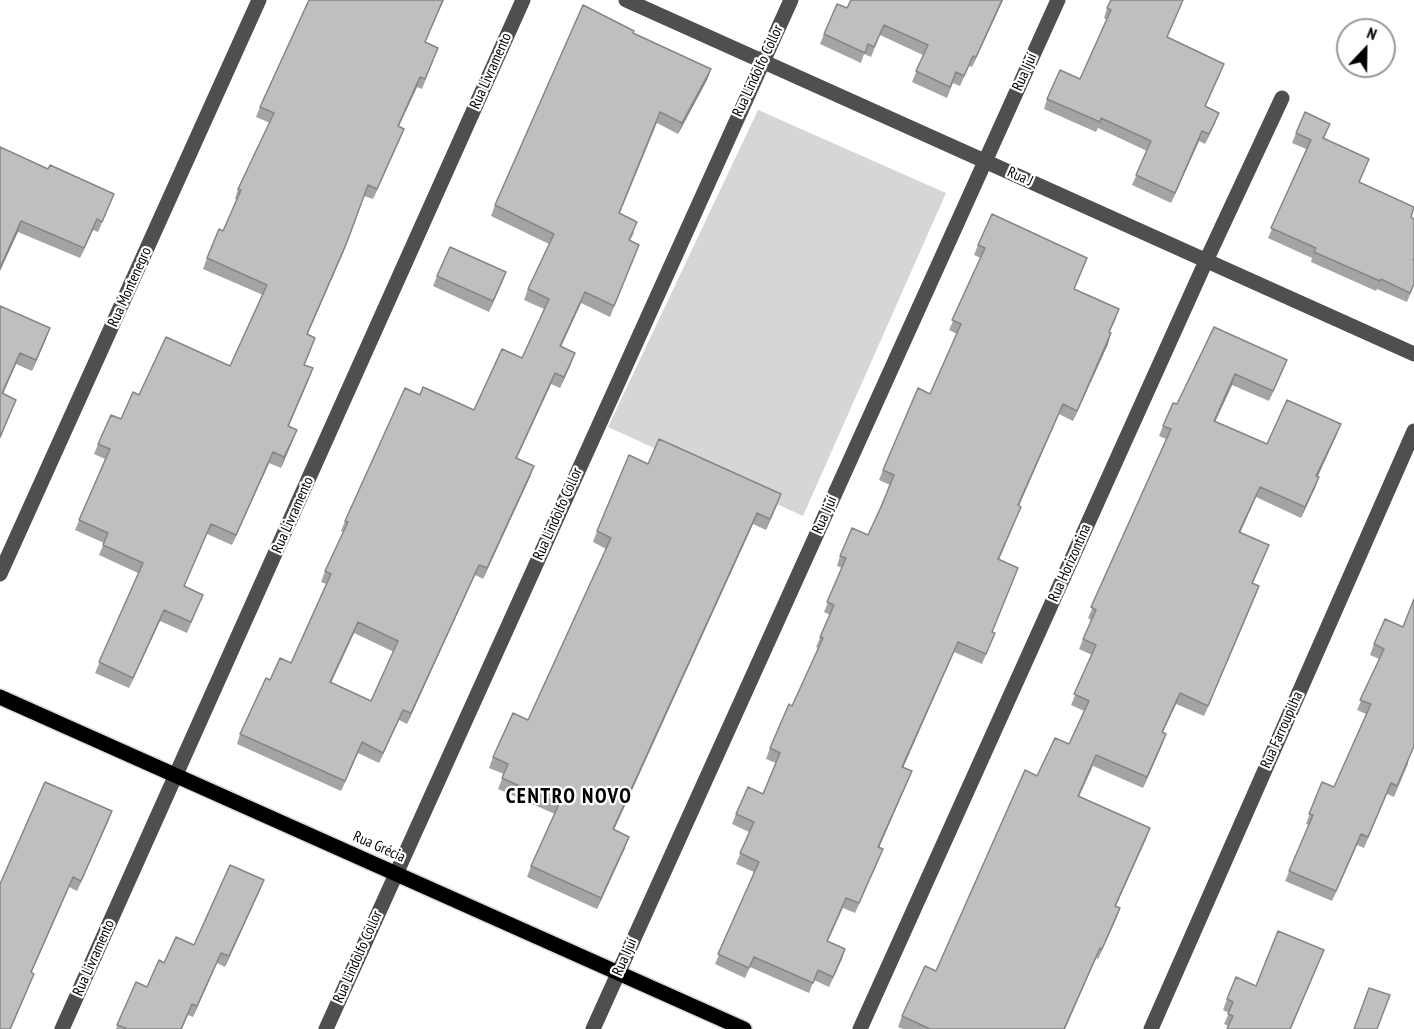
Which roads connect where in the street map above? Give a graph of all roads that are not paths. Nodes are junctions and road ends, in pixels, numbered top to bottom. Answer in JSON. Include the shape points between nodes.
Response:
{"nodes":[{"id":1,"x":259,"y":0,"type":"edge"},
{"id":2,"x":523,"y":0,"type":"edge"},
{"id":3,"x":626,"y":0,"type":"edge"},
{"id":4,"x":791,"y":0,"type":"edge"},
{"id":5,"x":1058,"y":0,"type":"edge"},
{"id":6,"x":762,"y":61,"type":"junction"},
{"id":7,"x":1281,"y":98,"type":"dead end"},
{"id":8,"x":985,"y":161,"type":"junction"},
{"id":9,"x":1206,"y":261,"type":"junction"},
{"id":10,"x":1414,"y":354,"type":"edge"},
{"id":11,"x":1414,"y":431,"type":"edge"},
{"id":12,"x":0,"y":574,"type":"edge"},
{"id":13,"x":0,"y":697,"type":"edge"},
{"id":14,"x":176,"y":776,"type":"junction"},
{"id":15,"x":396,"y":874,"type":"junction"},
{"id":16,"x":618,"y":972,"type":"junction"},
{"id":17,"x":62,"y":1029,"type":"edge"},
{"id":18,"x":326,"y":1029,"type":"edge"},
{"id":19,"x":592,"y":1029,"type":"edge"},
{"id":20,"x":744,"y":1029,"type":"edge"},
{"id":21,"x":860,"y":1029,"type":"edge"},
{"id":22,"x":1151,"y":1029,"type":"edge"}],
"edges":[{"from":1,"to":12,"type":"street","name":"Rua Montenegro"},
{"from":2,"to":14,"type":"street","name":"Rua Livramento"},
{"from":3,"to":6,"type":"street","name":"Rua J"},
{"from":4,"to":6,"type":"street","name":"Rua Lindolfo Collor"},
{"from":5,"to":8,"type":"street","name":"Rua Ijuí"},
{"from":6,"to":8,"type":"street","name":"Rua J"},
{"from":6,"to":15,"type":"street","name":"Rua Lindolfo Collor"},
{"from":7,"to":9,"type":"street","name":"Rua Horizontina"},
{"from":8,"to":9,"type":"street","name":"Rua J"},
{"from":8,"to":16,"type":"street","name":"Rua Ijuí"},
{"from":9,"to":10,"type":"street","name":"Rua J"},
{"from":9,"to":21,"type":"street","name":"Rua Horizontina"},
{"from":11,"to":22,"type":"street","name":"Rua Farroupilha"},
{"from":13,"to":14,"type":"main road","name":"Rua Grécia"},
{"from":14,"to":15,"type":"main road","name":"Rua Grécia"},
{"from":14,"to":17,"type":"street","name":"Rua Livramento"},
{"from":15,"to":16,"type":"main road","name":"Rua Grécia"},
{"from":15,"to":18,"type":"street","name":"Rua Lindolfo Collor"},
{"from":16,"to":19,"type":"street","name":"Rua Ijuí"},
{"from":16,"to":20,"type":"main road","name":"Rua Grécia"}]}
